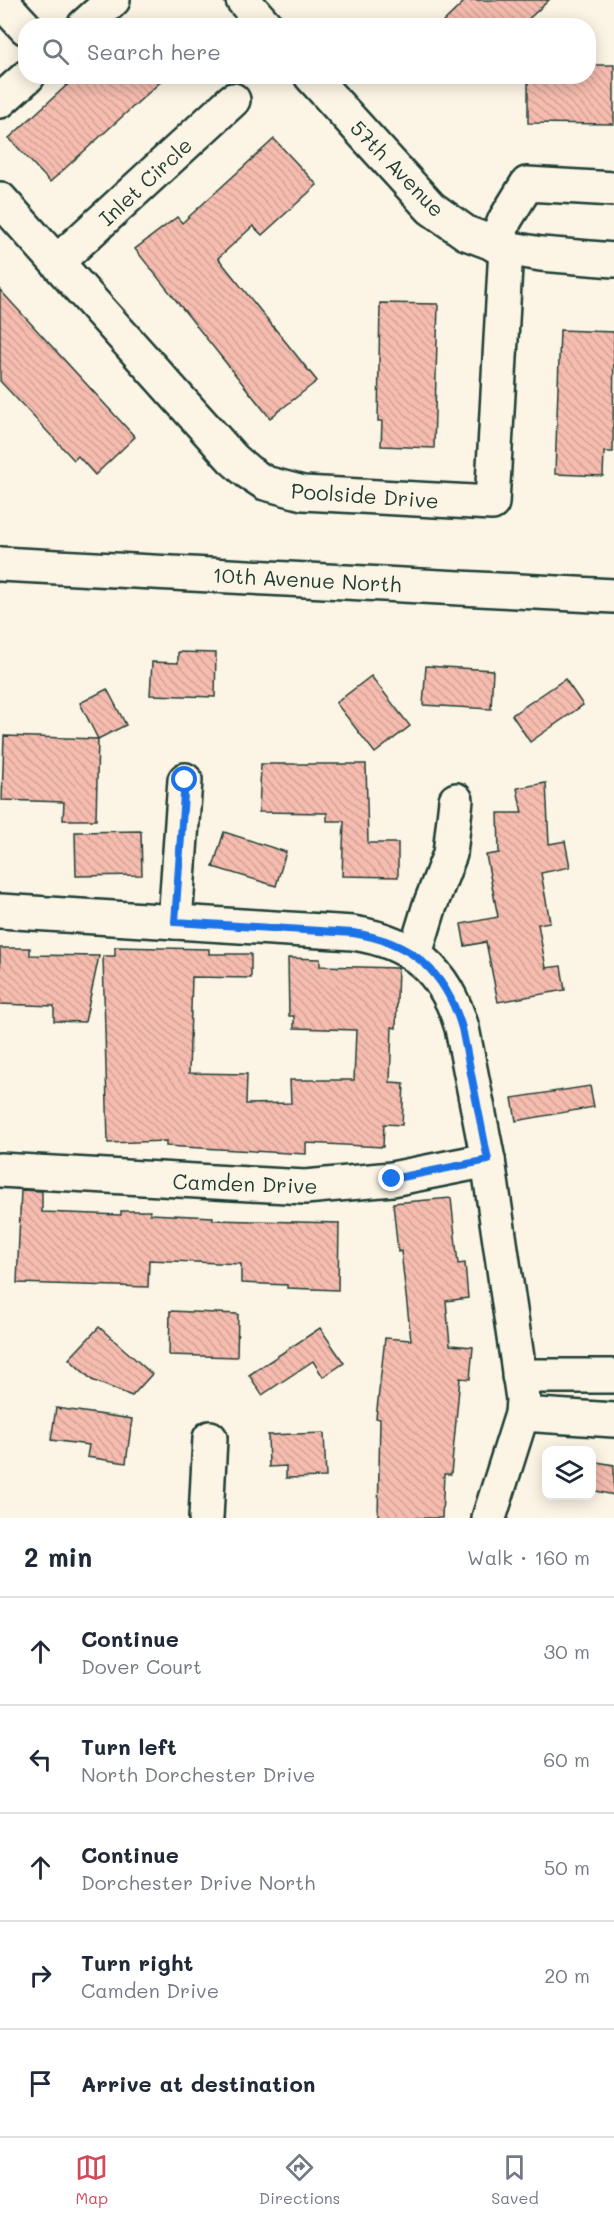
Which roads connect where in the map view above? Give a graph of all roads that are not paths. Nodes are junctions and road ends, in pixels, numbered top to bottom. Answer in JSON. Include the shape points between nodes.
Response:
{"nodes":[{"id":1,"x":0,"y":0,"type":"edge"},
{"id":2,"x":113,"y":0,"type":"edge"},
{"id":3,"x":243,"y":0,"type":"edge"},
{"id":4,"x":93,"y":18,"type":"edge"},
{"id":5,"x":259,"y":18,"type":"edge"},
{"id":6,"x":18,"y":19,"type":"edge"},
{"id":7,"x":19,"y":84,"type":"edge"},
{"id":8,"x":319,"y":84,"type":"edge"},
{"id":9,"x":233,"y":100,"type":"dead end"},
{"id":10,"x":0,"y":101,"type":"edge"},
{"id":11,"x":614,"y":189,"type":"edge"},
{"id":12,"x":0,"y":199,"type":"edge"},
{"id":13,"x":500,"y":247,"type":"junction"},
{"id":14,"x":614,"y":260,"type":"edge"},
{"id":15,"x":57,"y":262,"type":"junction"},
{"id":16,"x":0,"y":564,"type":"edge"},
{"id":17,"x":614,"y":596,"type":"edge"},
{"id":18,"x":185,"y":780,"type":"dead end"},
{"id":19,"x":456,"y":800,"type":"dead end"},
{"id":20,"x":0,"y":911,"type":"edge"},
{"id":21,"x":175,"y":922,"type":"junction"},
{"id":22,"x":415,"y":954,"type":"junction"},
{"id":23,"x":488,"y":1160,"type":"junction"},
{"id":24,"x":0,"y":1170,"type":"edge"},
{"id":25,"x":519,"y":1376,"type":"junction"},
{"id":26,"x":614,"y":1376,"type":"edge"},
{"id":27,"x":522,"y":1414,"type":"junction"},
{"id":28,"x":614,"y":1420,"type":"edge"},
{"id":29,"x":210,"y":1438,"type":"dead end"},
{"id":30,"x":206,"y":1518,"type":"edge"},
{"id":31,"x":489,"y":1518,"type":"edge"}],
"edges":[{"from":1,"to":6,"type":"street"},
{"from":2,"to":4,"type":"street"},
{"from":3,"to":5,"type":"street"},
{"from":7,"to":10,"type":"street"},
{"from":8,"to":13,"type":"street","name":"57th Avenue","via":[[431,208],[466,233]]},
{"from":9,"to":15,"type":"street","name":"Inlet Circle"},
{"from":11,"to":13,"type":"street","name":"Poolside Drive","via":[[527,184],[505,220]]},
{"from":12,"to":15,"type":"street","name":"Poolside Drive"},
{"from":13,"to":14,"type":"street","name":"57th Avenue"},
{"from":13,"to":15,"type":"street","name":"Poolside Drive","via":[[492,503],[303,493],[265,483],[233,459]]},
{"from":16,"to":17,"type":"street","name":"10th Avenue North"},
{"from":18,"to":21,"type":"street"},
{"from":19,"to":22,"type":"street","via":[[450,854]]},
{"from":20,"to":21,"type":"street"},
{"from":21,"to":22,"type":"street","via":[[353,933],[385,939]]},
{"from":22,"to":23,"type":"street","via":[[447,988],[456,1008]]},
{"from":23,"to":24,"type":"street","name":"Camden Drive","via":[[392,1179],[305,1187]]},
{"from":23,"to":25,"type":"street"},
{"from":25,"to":26,"type":"street"},
{"from":25,"to":27,"type":"street"},
{"from":27,"to":28,"type":"street"},
{"from":27,"to":31,"type":"street"},
{"from":29,"to":30,"type":"street"}]}
